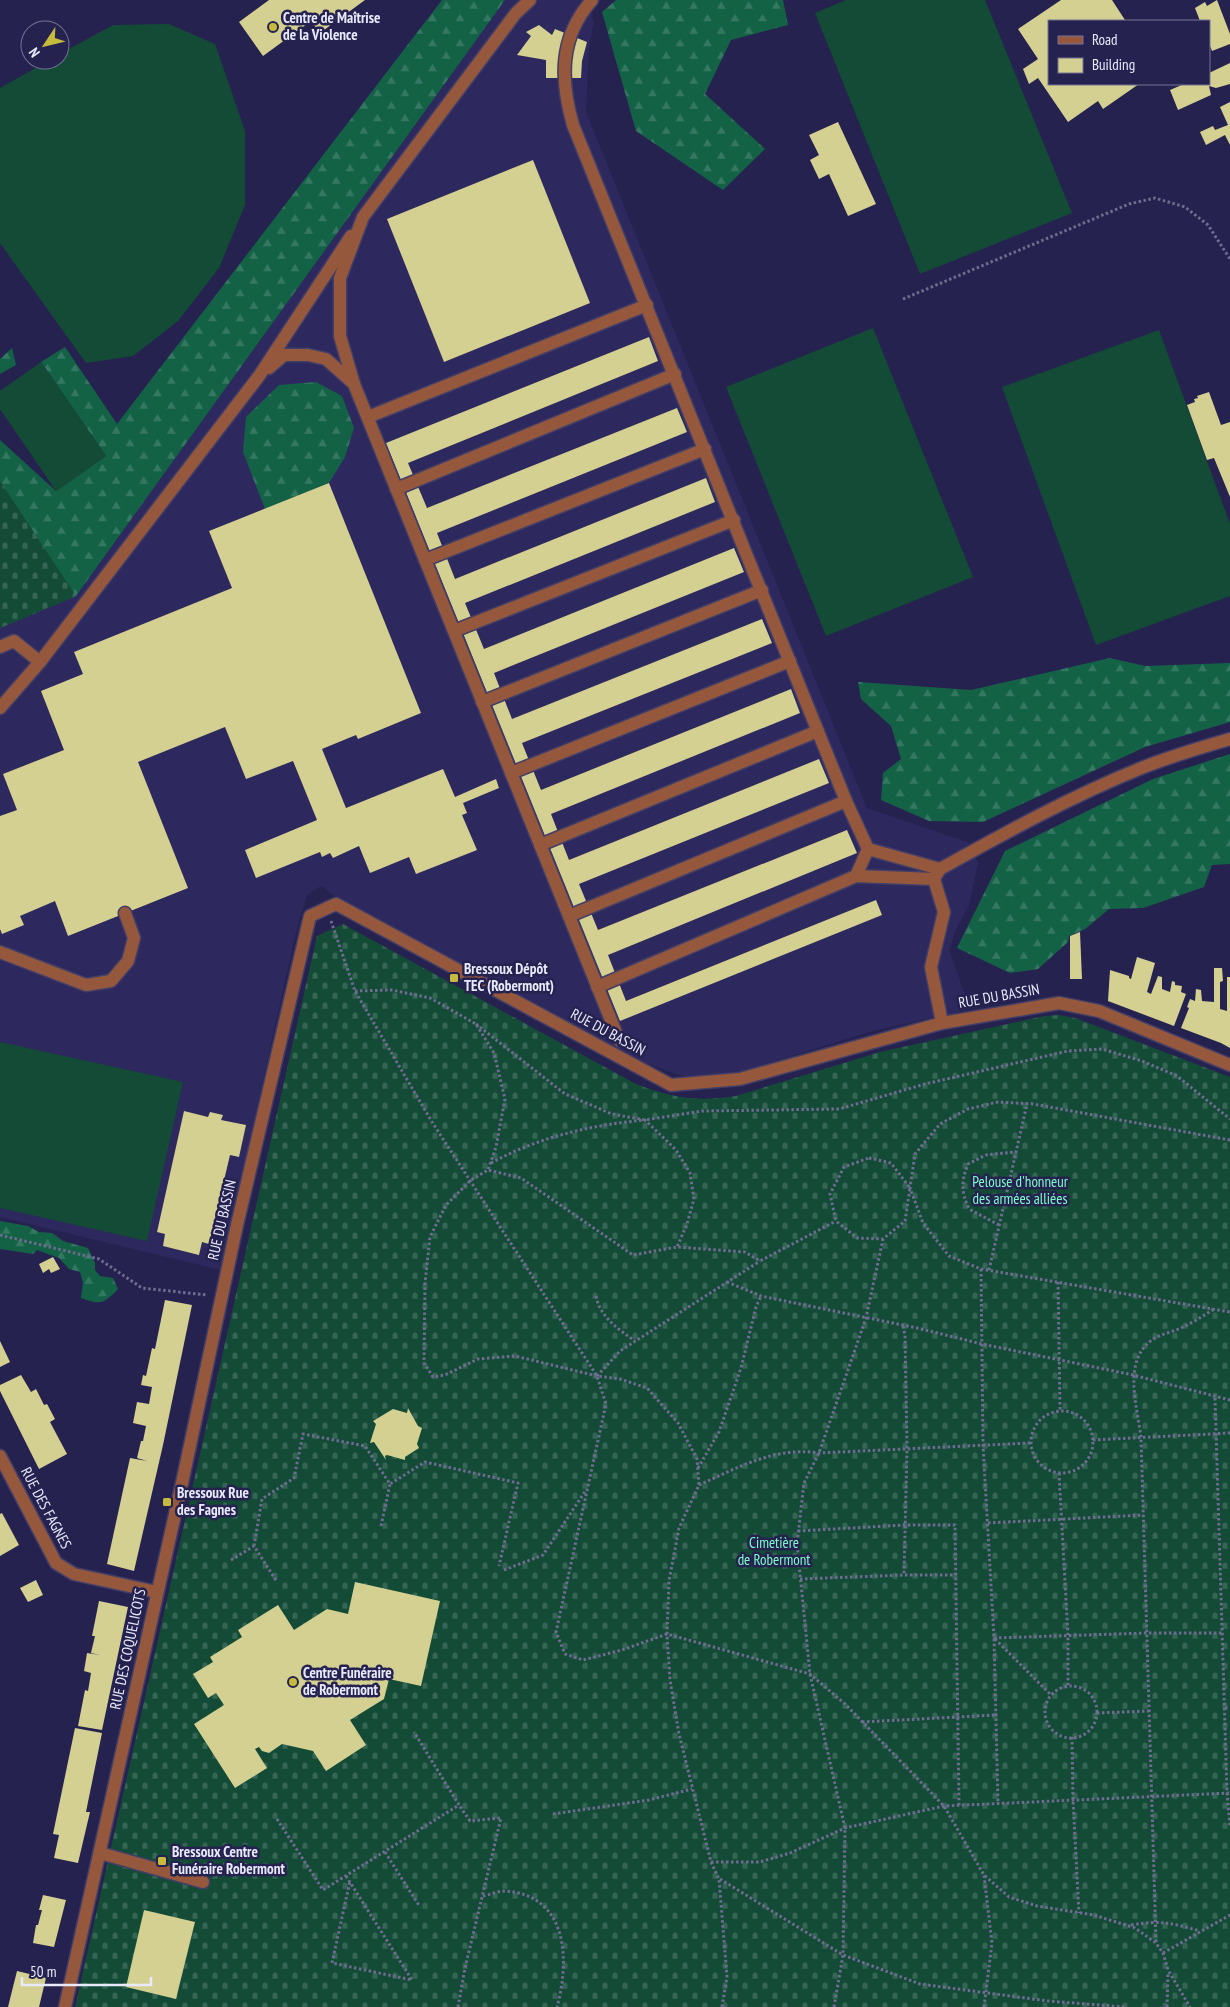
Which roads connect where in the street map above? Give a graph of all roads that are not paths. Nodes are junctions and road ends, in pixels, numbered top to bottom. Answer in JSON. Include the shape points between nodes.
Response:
{"nodes":[{"id":1,"x":530,"y":0,"type":"edge"},
{"id":2,"x":592,"y":0,"type":"edge"},
{"id":3,"x":363,"y":217,"type":"junction"},
{"id":4,"x":647,"y":305,"type":"junction"},
{"id":5,"x":675,"y":374,"type":"junction"},
{"id":6,"x":260,"y":376,"type":"junction"},
{"id":7,"x":354,"y":384,"type":"junction"},
{"id":8,"x":368,"y":417,"type":"junction"},
{"id":9,"x":705,"y":449,"type":"junction"},
{"id":10,"x":396,"y":488,"type":"junction"},
{"id":11,"x":734,"y":520,"type":"junction"},
{"id":12,"x":425,"y":560,"type":"junction"},
{"id":13,"x":762,"y":590,"type":"junction"},
{"id":14,"x":454,"y":631,"type":"junction"},
{"id":15,"x":0,"y":647,"type":"edge"},
{"id":16,"x":790,"y":661,"type":"junction"},
{"id":17,"x":40,"y":662,"type":"junction"},
{"id":18,"x":482,"y":702,"type":"junction"},
{"id":19,"x":0,"y":708,"type":"edge"},
{"id":20,"x":818,"y":732,"type":"junction"},
{"id":21,"x":1230,"y":739,"type":"edge"},
{"id":22,"x":511,"y":773,"type":"junction"},
{"id":23,"x":846,"y":802,"type":"junction"},
{"id":24,"x":540,"y":844,"type":"junction"},
{"id":25,"x":868,"y":849,"type":"junction"},
{"id":26,"x":937,"y":874,"type":"junction"},
{"id":27,"x":856,"y":876,"type":"junction"},
{"id":28,"x":125,"y":913,"type":"dead end"},
{"id":29,"x":569,"y":916,"type":"junction"},
{"id":30,"x":0,"y":952,"type":"edge"},
{"id":31,"x":598,"y":987,"type":"junction"},
{"id":32,"x":942,"y":1023,"type":"junction"},
{"id":33,"x":619,"y":1040,"type":"dead end"},
{"id":34,"x":1230,"y":1065,"type":"edge"},
{"id":35,"x":221,"y":1298,"type":"joint"},
{"id":36,"x":0,"y":1456,"type":"edge"},
{"id":37,"x":5,"y":1479,"type":"edge"},
{"id":38,"x":157,"y":1592,"type":"junction"},
{"id":39,"x":100,"y":1853,"type":"junction"},
{"id":40,"x":202,"y":1882,"type":"dead end"},
{"id":41,"x":65,"y":2007,"type":"edge"}],
"edges":[{"from":1,"to":3,"type":"street","via":[[516,13]]},
{"from":2,"to":4,"type":"street","via":[[572,28],[564,73],[566,102]]},
{"from":3,"to":6,"type":"street"},
{"from":3,"to":7,"type":"street","via":[[340,278],[340,336]]},
{"from":4,"to":5,"type":"street"},
{"from":4,"to":8,"type":"street"},
{"from":5,"to":9,"type":"street"},
{"from":5,"to":10,"type":"street"},
{"from":6,"to":7,"type":"street","via":[[284,355],[308,355],[326,359]]},
{"from":6,"to":17,"type":"street"},
{"from":7,"to":8,"type":"street"},
{"from":8,"to":10,"type":"street"},
{"from":9,"to":11,"type":"street"},
{"from":9,"to":12,"type":"street"},
{"from":10,"to":12,"type":"street"},
{"from":11,"to":13,"type":"street"},
{"from":11,"to":14,"type":"street"},
{"from":12,"to":14,"type":"street"},
{"from":13,"to":16,"type":"street"},
{"from":13,"to":18,"type":"street"},
{"from":14,"to":18,"type":"street"},
{"from":15,"to":17,"type":"street","via":[[14,641]]},
{"from":16,"to":20,"type":"street"},
{"from":16,"to":22,"type":"street"},
{"from":17,"to":19,"type":"street"},
{"from":18,"to":22,"type":"street"},
{"from":20,"to":23,"type":"street"},
{"from":20,"to":24,"type":"street"},
{"from":21,"to":26,"type":"street","via":[[1168,758],[1109,782],[1050,810]]},
{"from":22,"to":24,"type":"street"},
{"from":23,"to":25,"type":"street"},
{"from":23,"to":29,"type":"street"},
{"from":24,"to":29,"type":"street"},
{"from":25,"to":26,"type":"street"},
{"from":25,"to":27,"type":"street"},
{"from":26,"to":27,"type":"street"},
{"from":26,"to":32,"type":"street","via":[[944,912],[931,967]]},
{"from":27,"to":31,"type":"street"},
{"from":28,"to":30,"type":"street","via":[[134,938],[128,961],[111,981],[86,985]]},
{"from":29,"to":31,"type":"street"},
{"from":31,"to":33,"type":"street"},
{"from":32,"to":34,"type":"street","name":"RUE DU BASSIN","via":[[1059,1003],[1099,1011]]},
{"from":32,"to":35,"type":"street","name":"RUE DU BASSIN","via":[[740,1079],[672,1085],[336,904],[310,916]]},
{"from":35,"to":38,"type":"street","name":"RUE DES COQUELICOTS"},
{"from":36,"to":37,"type":"street","name":"RUE DES FAGNES"},
{"from":37,"to":38,"type":"street","name":"RUE DES FAGNES","via":[[56,1563],[74,1574]]},
{"from":38,"to":39,"type":"street","name":"RUE DES COQUELICOTS"},
{"from":39,"to":40,"type":"street"},
{"from":39,"to":41,"type":"street","name":"RUE DES COQUELICOTS"}]}
